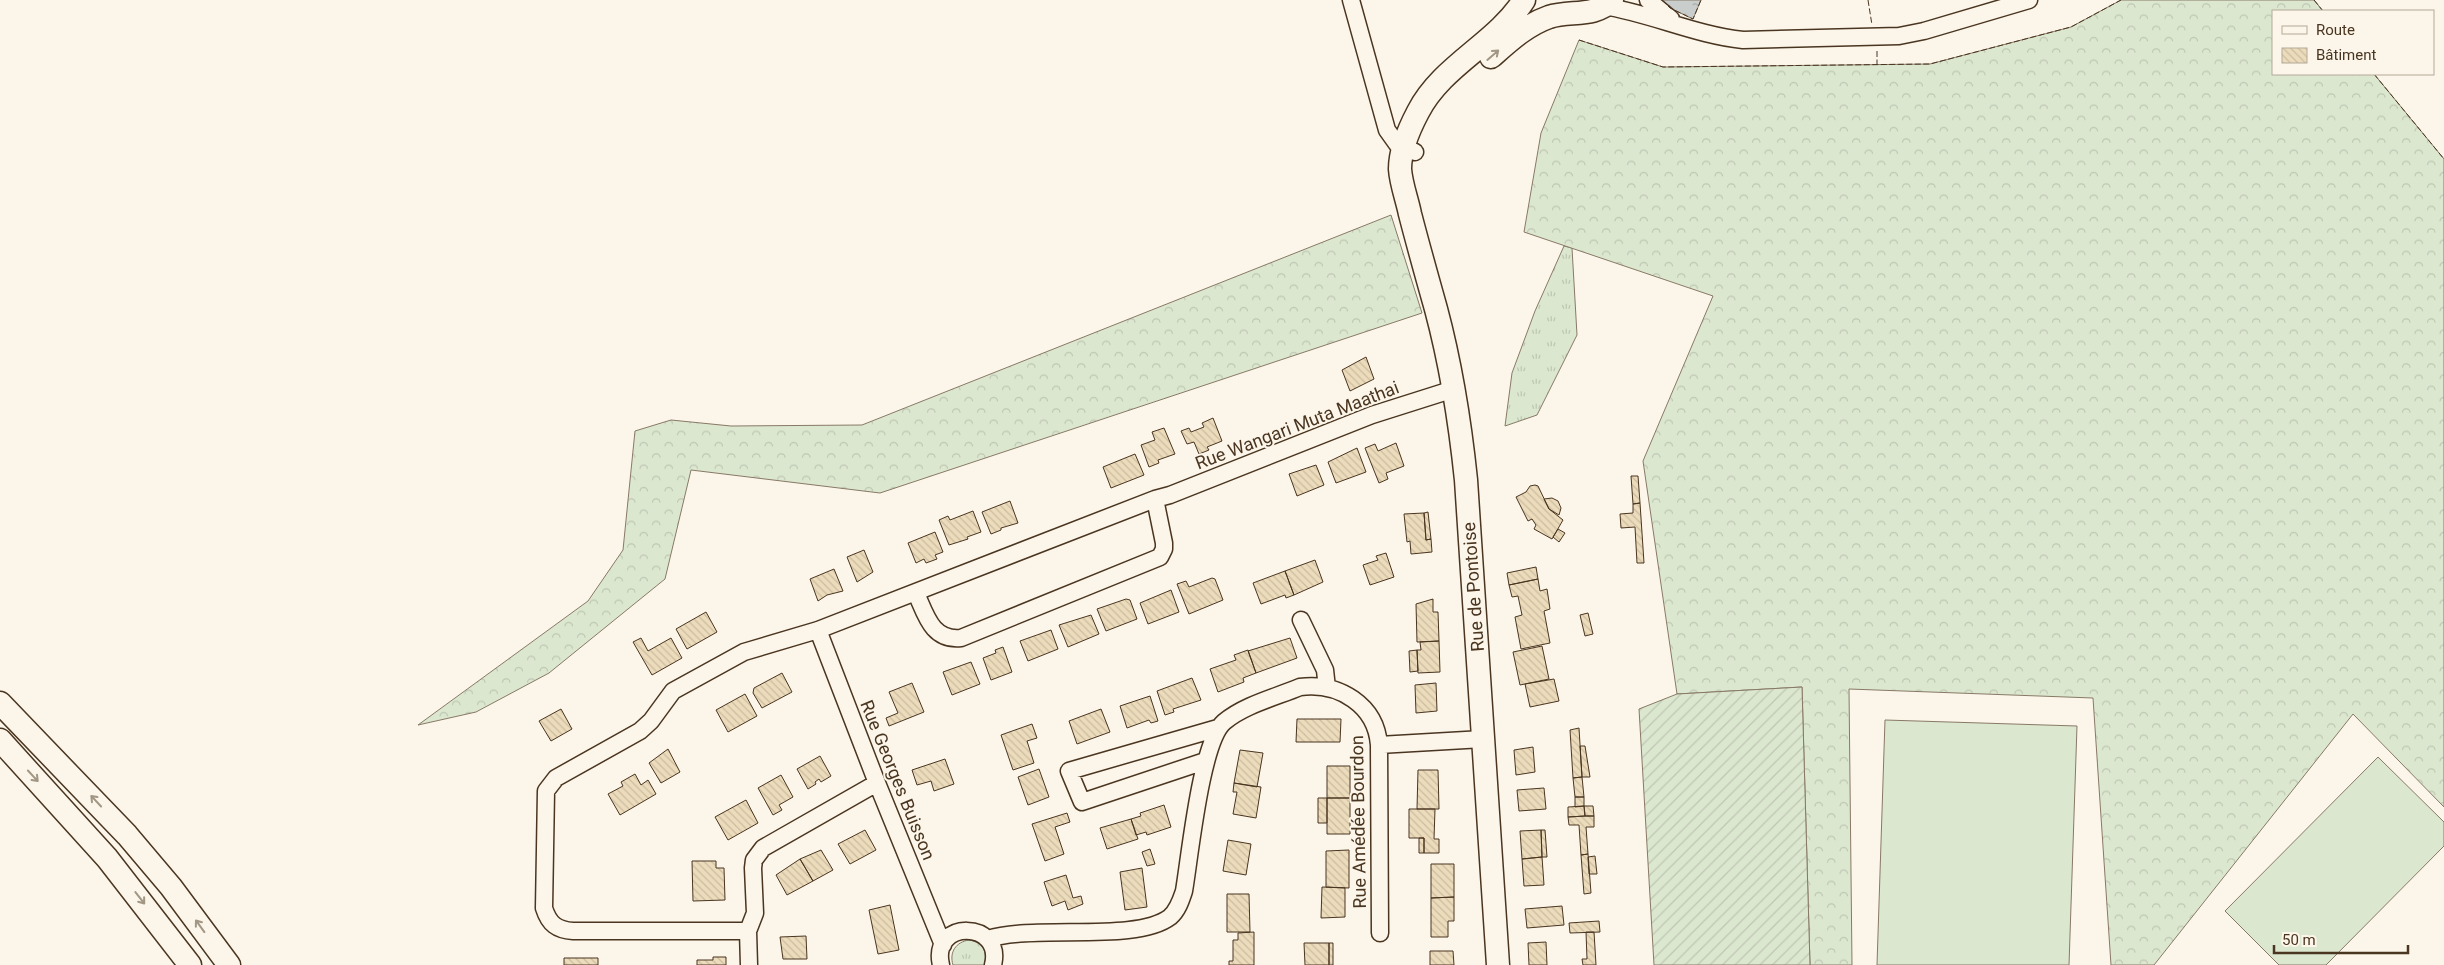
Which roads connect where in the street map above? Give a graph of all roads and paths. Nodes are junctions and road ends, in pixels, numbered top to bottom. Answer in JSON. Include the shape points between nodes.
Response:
{"nodes":[{"id":1,"x":1351,"y":0,"type":"edge"},
{"id":2,"x":1524,"y":0,"type":"edge"},
{"id":3,"x":1548,"y":0,"type":"edge"},
{"id":4,"x":1648,"y":0,"type":"edge"},
{"id":5,"x":2029,"y":0,"type":"edge"},
{"id":6,"x":1608,"y":3,"type":"edge"},
{"id":7,"x":1572,"y":13,"type":"junction"},
{"id":8,"x":1676,"y":23,"type":"junction"},
{"id":9,"x":1409,"y":150,"type":"junction"},
{"id":10,"x":1454,"y":389,"type":"junction"},
{"id":11,"x":1155,"y":499,"type":"junction"},
{"id":12,"x":916,"y":593,"type":"junction"},
{"id":13,"x":1301,"y":620,"type":"dead end"},
{"id":14,"x":818,"y":630,"type":"junction"},
{"id":15,"x":1327,"y":688,"type":"junction"},
{"id":16,"x":0,"y":703,"type":"edge"},
{"id":17,"x":1218,"y":728,"type":"junction"},
{"id":18,"x":1483,"y":739,"type":"junction"},
{"id":19,"x":0,"y":740,"type":"edge"},
{"id":20,"x":1379,"y":745,"type":"junction"},
{"id":21,"x":1205,"y":760,"type":"junction"},
{"id":22,"x":877,"y":783,"type":"junction"},
{"id":23,"x":748,"y":931,"type":"junction"},
{"id":24,"x":1380,"y":933,"type":"dead end"},
{"id":25,"x":988,"y":940,"type":"junction"},
{"id":26,"x":943,"y":945,"type":"junction"},
{"id":27,"x":190,"y":965,"type":"edge"},
{"id":28,"x":229,"y":965,"type":"edge"},
{"id":29,"x":748,"y":965,"type":"edge"},
{"id":30,"x":941,"y":965,"type":"edge"},
{"id":31,"x":993,"y":965,"type":"edge"},
{"id":32,"x":1498,"y":965,"type":"edge"}],
"edges":[{"from":1,"to":9,"type":"street","via":[[1387,130],[1392,138]]},
{"from":2,"to":9,"type":"street","via":[[1505,24],[1433,89],[1418,110]]},
{"from":3,"to":7,"type":"street"},
{"from":4,"to":8,"type":"street"},
{"from":5,"to":8,"type":"street","via":[[1899,36],[1743,40]]},
{"from":6,"to":7,"type":"street","via":[[1585,13]]},
{"from":6,"to":8,"type":"street"},
{"from":9,"to":7,"type":"street","one_way":true,"via":[[1452,91],[1523,31],[1551,16]]},
{"from":9,"to":10,"type":"street","name":"Rue de Pontoise","via":[[1401,178]]},
{"from":10,"to":11,"type":"street","name":"Rue Wangari Muta Maathai","via":[[1372,415]]},
{"from":10,"to":18,"type":"street","name":"Rue de Pontoise","via":[[1466,480]]},
{"from":11,"to":12,"type":"street","name":"Rue Wangari Muta Maathai"},
{"from":11,"to":12,"type":"street","via":[[1164,543],[1160,558],[971,634],[956,639],[937,633]]},
{"from":12,"to":14,"type":"street","name":"Rue Wangari Muta Maathai"},
{"from":13,"to":15,"type":"street","via":[[1325,670]]},
{"from":14,"to":22,"type":"street","name":"Rue Georges Buisson"},
{"from":14,"to":23,"type":"street","name":"Rue Wangari Muta Maathai","via":[[744,652],[673,691],[646,727],[556,778],[546,791],[544,908],[548,921],[558,929]]},
{"from":15,"to":17,"type":"street","via":[[1300,687],[1242,712]]},
{"from":15,"to":20,"type":"street","name":"Rue Amédée Bourdon","via":[[1343,693],[1368,712],[1377,728]]},
{"from":28,"to":16,"type":"street","one_way":true,"via":[[138,847]]},
{"from":17,"to":21,"type":"street"},
{"from":17,"to":21,"type":"street","via":[[1070,771],[1082,802]]},
{"from":18,"to":20,"type":"street"},
{"from":18,"to":32,"type":"street","name":"Rue de Pontoise"},
{"from":19,"to":27,"type":"street","one_way":true,"via":[[107,858]]},
{"from":20,"to":24,"type":"street","name":"Rue Amédée Bourdon"},
{"from":21,"to":25,"type":"street","via":[[1184,890],[1172,916],[1134,930],[1017,933]]},
{"from":22,"to":23,"type":"street","via":[[763,848],[753,868],[755,913]]},
{"from":22,"to":26,"type":"street","name":"Rue Georges Buisson"},
{"from":23,"to":29,"type":"street"},
{"from":25,"to":26,"type":"street","via":[[974,931],[964,930],[950,936]]},
{"from":25,"to":31,"type":"street","via":[[994,953]]},
{"from":26,"to":30,"type":"street","name":"Rue Georges Buisson"}]}
